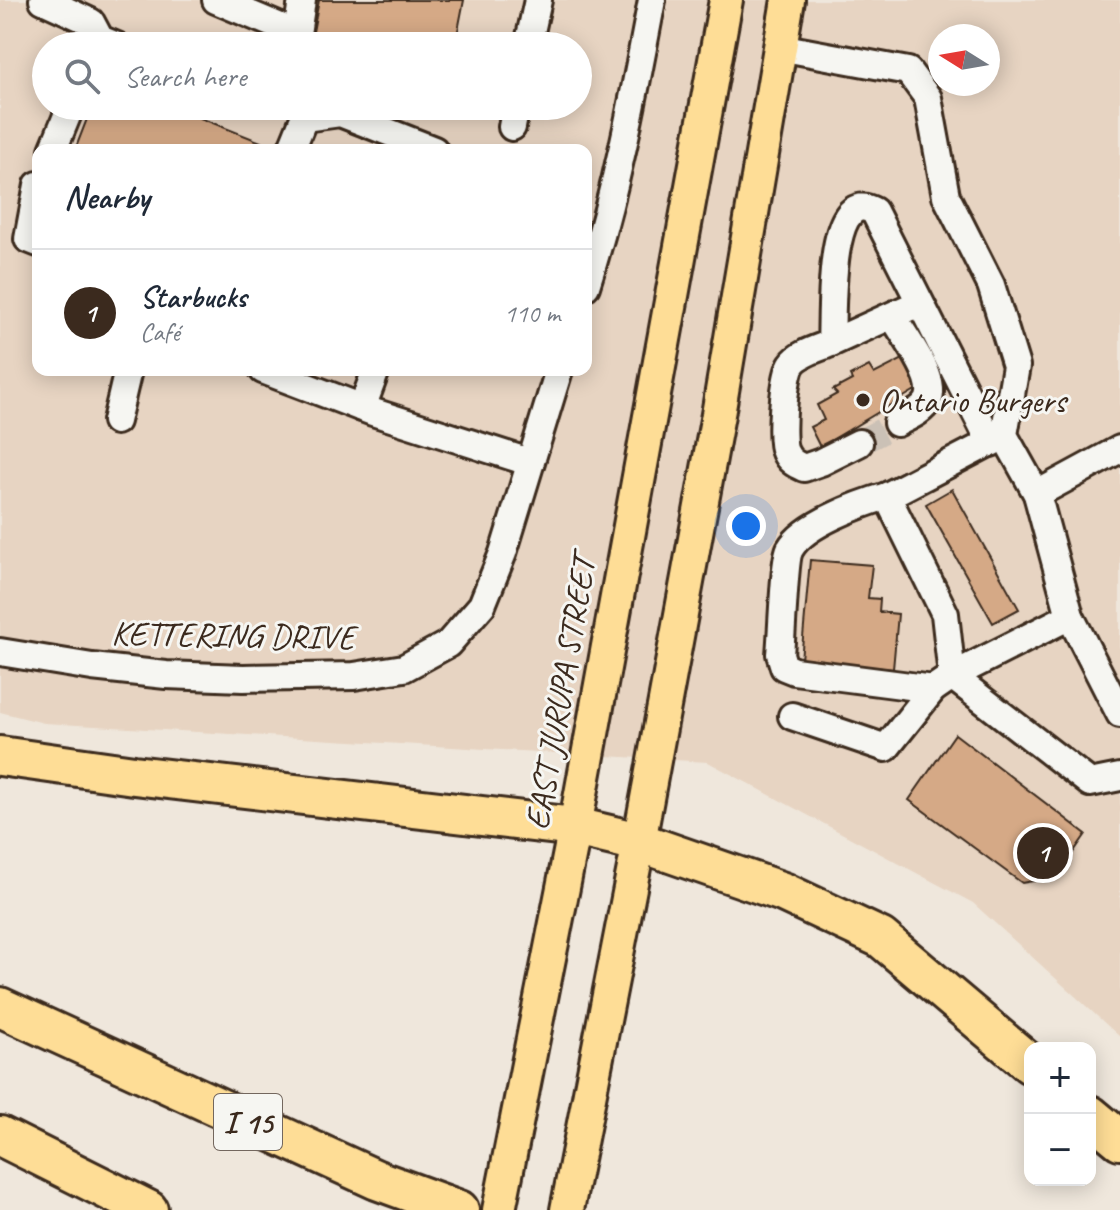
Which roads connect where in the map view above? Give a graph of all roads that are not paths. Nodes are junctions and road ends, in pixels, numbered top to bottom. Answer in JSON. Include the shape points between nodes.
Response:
{"nodes":[{"id":1,"x":43,"y":0,"type":"edge"},
{"id":2,"x":216,"y":0,"type":"edge"},
{"id":3,"x":302,"y":0,"type":"edge"},
{"id":4,"x":538,"y":0,"type":"edge"},
{"id":5,"x":652,"y":0,"type":"edge"},
{"id":6,"x":726,"y":0,"type":"edge"},
{"id":7,"x":788,"y":0,"type":"edge"},
{"id":8,"x":97,"y":32,"type":"edge"},
{"id":9,"x":292,"y":32,"type":"edge"},
{"id":10,"x":297,"y":32,"type":"edge"},
{"id":11,"x":531,"y":32,"type":"edge"},
{"id":12,"x":779,"y":47,"type":"junction"},
{"id":13,"x":65,"y":120,"type":"edge"},
{"id":14,"x":303,"y":120,"type":"edge"},
{"id":15,"x":358,"y":120,"type":"edge"},
{"id":16,"x":55,"y":144,"type":"edge"},
{"id":17,"x":293,"y":144,"type":"edge"},
{"id":18,"x":419,"y":144,"type":"edge"},
{"id":19,"x":32,"y":217,"type":"edge"},
{"id":20,"x":595,"y":222,"type":"edge"},
{"id":21,"x":32,"y":241,"type":"edge"},
{"id":22,"x":592,"y":243,"type":"edge"},
{"id":23,"x":919,"y":301,"type":"junction"},
{"id":24,"x":893,"y":316,"type":"junction"},
{"id":25,"x":831,"y":343,"type":"junction"},
{"id":26,"x":127,"y":376,"type":"edge"},
{"id":27,"x":279,"y":376,"type":"edge"},
{"id":28,"x":374,"y":376,"type":"edge"},
{"id":29,"x":557,"y":376,"type":"edge"},
{"id":30,"x":362,"y":408,"type":"junction"},
{"id":31,"x":116,"y":421,"type":"dead end"},
{"id":32,"x":897,"y":423,"type":"tunnel mouth"},
{"id":33,"x":998,"y":439,"type":"junction"},
{"id":34,"x":859,"y":443,"type":"tunnel mouth"},
{"id":35,"x":1120,"y":449,"type":"edge"},
{"id":36,"x":529,"y":462,"type":"junction"},
{"id":37,"x":1037,"y":494,"type":"junction"},
{"id":38,"x":887,"y":496,"type":"junction"},
{"id":39,"x":1070,"y":616,"type":"junction"},
{"id":40,"x":0,"y":652,"type":"edge"},
{"id":41,"x":943,"y":683,"type":"junction"},
{"id":42,"x":1120,"y":714,"type":"edge"},
{"id":43,"x":792,"y":716,"type":"dead end"},
{"id":44,"x":0,"y":756,"type":"edge"},
{"id":45,"x":1120,"y":777,"type":"edge"},
{"id":46,"x":575,"y":827,"type":"junction"},
{"id":47,"x":639,"y":842,"type":"junction"},
{"id":48,"x":0,"y":1007,"type":"edge"},
{"id":49,"x":1024,"y":1059,"type":"edge"},
{"id":50,"x":1096,"y":1120,"type":"edge"},
{"id":51,"x":0,"y":1136,"type":"edge"},
{"id":52,"x":1120,"y":1140,"type":"edge"},
{"id":53,"x":148,"y":1210,"type":"edge"},
{"id":54,"x":459,"y":1210,"type":"edge"},
{"id":55,"x":499,"y":1210,"type":"edge"},
{"id":56,"x":567,"y":1210,"type":"edge"}],
"edges":[{"from":1,"to":8,"type":"street","via":[[91,22]]},
{"from":2,"to":9,"type":"street"},
{"from":3,"to":10,"type":"street"},
{"from":4,"to":11,"type":"street"},
{"from":5,"to":20,"type":"street","via":[[635,90]]},
{"from":6,"to":46,"type":"main road","name":"EAST JURUPA STREET"},
{"from":7,"to":12,"type":"main road"},
{"from":12,"to":33,"type":"street","via":[[908,71],[928,98],[946,196],[991,285],[1016,366]]},
{"from":12,"to":47,"type":"main road"},
{"from":13,"to":16,"type":"street"},
{"from":14,"to":17,"type":"street"},
{"from":15,"to":18,"type":"street"},
{"from":19,"to":21,"type":"street"},
{"from":20,"to":22,"type":"street"},
{"from":23,"to":24,"type":"street"},
{"from":23,"to":25,"type":"street","via":[[874,211],[856,208],[846,215],[837,237]]},
{"from":23,"to":33,"type":"street"},
{"from":24,"to":25,"type":"street"},
{"from":24,"to":32,"type":"street","via":[[932,390],[927,404]]},
{"from":25,"to":34,"type":"street","via":[[792,364],[781,443],[791,462],[804,468]]},
{"from":26,"to":31,"type":"street"},
{"from":27,"to":30,"type":"street"},
{"from":28,"to":30,"type":"street"},
{"from":29,"to":36,"type":"street","name":"KETTERING DRIVE"},
{"from":30,"to":36,"type":"street"},
{"from":33,"to":37,"type":"street"},
{"from":33,"to":38,"type":"street"},
{"from":35,"to":37,"type":"street"},
{"from":36,"to":40,"type":"street","name":"KETTERING DRIVE","via":[[482,605],[448,644],[404,668],[354,676],[166,675]]},
{"from":37,"to":39,"type":"street"},
{"from":38,"to":41,"type":"street","via":[[945,614]]},
{"from":38,"to":41,"type":"street","via":[[807,531],[789,550],[780,654],[784,667],[794,671]]},
{"from":39,"to":41,"type":"street"},
{"from":39,"to":42,"type":"street"},
{"from":41,"to":43,"type":"street","via":[[886,748]]},
{"from":41,"to":45,"type":"street","via":[[1090,783]]},
{"from":44,"to":46,"type":"highway"},
{"from":46,"to":47,"type":"highway"},
{"from":46,"to":55,"type":"main road","name":"EAST JURUPA STREET"},
{"from":47,"to":49,"type":"highway","via":[[783,892],[881,938]]},
{"from":47,"to":56,"type":"main road"},
{"from":48,"to":54,"type":"highway","number":"I 15","via":[[377,1180]]},
{"from":50,"to":52,"type":"highway"},
{"from":51,"to":53,"type":"highway"}]}
